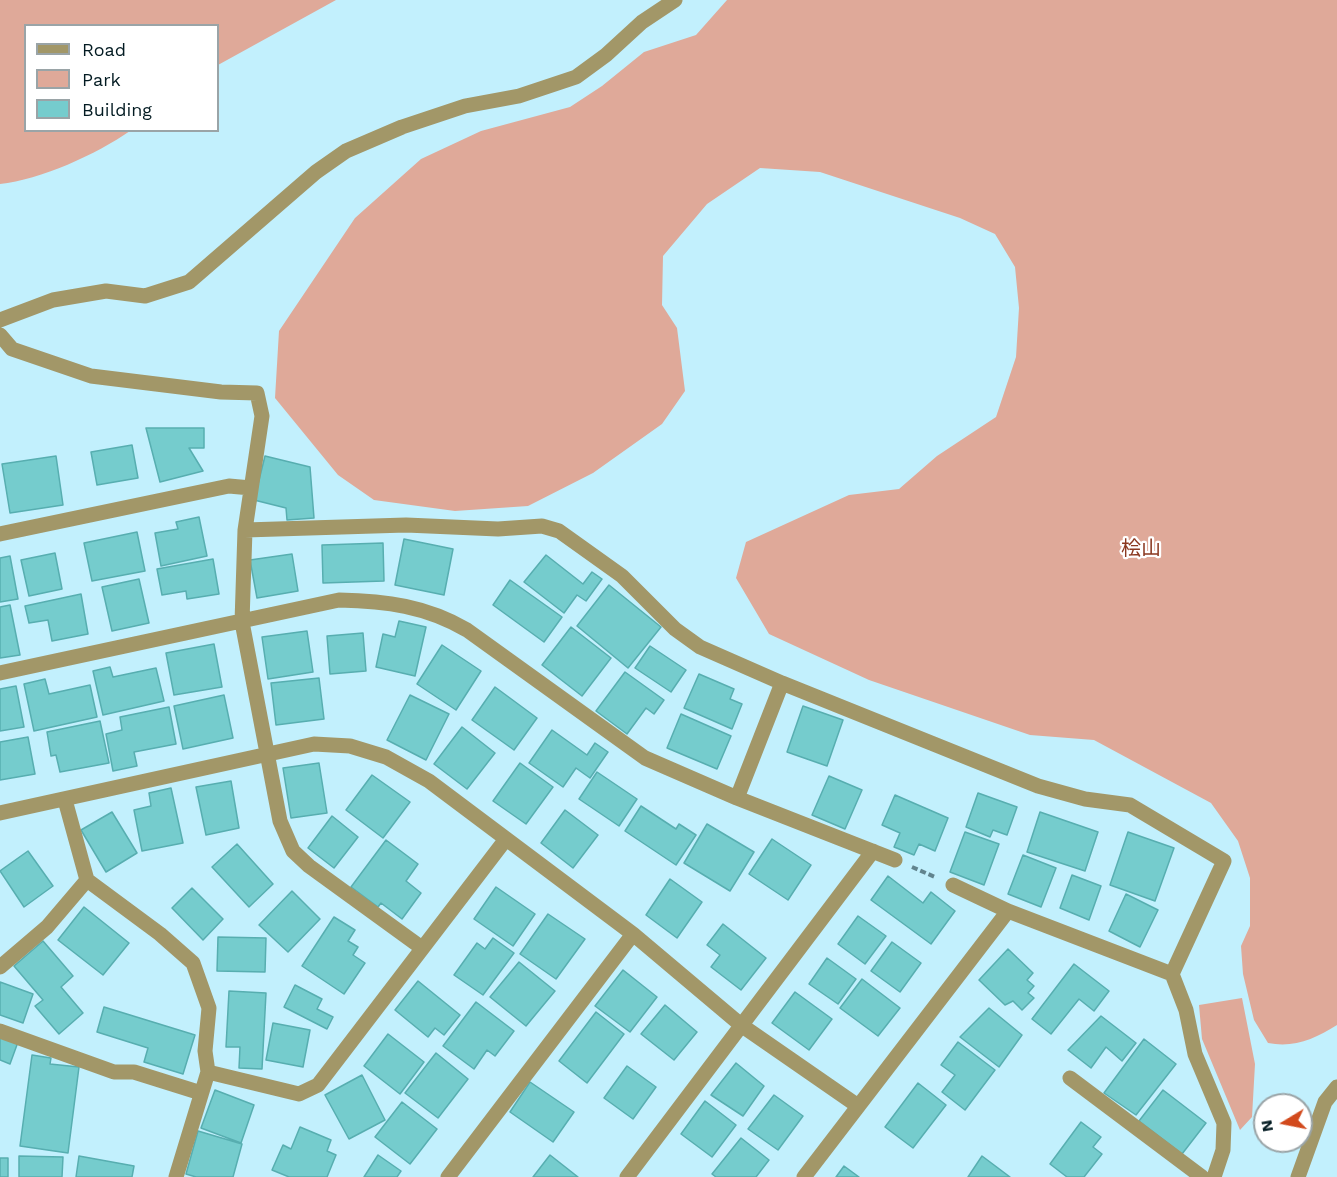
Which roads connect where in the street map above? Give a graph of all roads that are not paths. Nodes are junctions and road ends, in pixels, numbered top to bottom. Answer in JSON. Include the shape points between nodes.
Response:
{"nodes":[{"id":1,"x":675,"y":0,"type":"edge"},
{"id":2,"x":0,"y":320,"type":"edge"},
{"id":3,"x":0,"y":335,"type":"edge"},
{"id":4,"x":251,"y":488,"type":"junction"},
{"id":5,"x":245,"y":530,"type":"junction"},
{"id":6,"x":0,"y":534,"type":"edge"},
{"id":7,"x":242,"y":622,"type":"junction"},
{"id":8,"x":0,"y":673,"type":"edge"},
{"id":9,"x":782,"y":682,"type":"junction"},
{"id":10,"x":267,"y":753,"type":"junction"},
{"id":11,"x":736,"y":798,"type":"junction"},
{"id":12,"x":65,"y":800,"type":"junction"},
{"id":13,"x":0,"y":813,"type":"edge"},
{"id":14,"x":506,"y":839,"type":"junction"},
{"id":15,"x":873,"y":851,"type":"junction"},
{"id":16,"x":895,"y":860,"type":"road end"},
{"id":17,"x":87,"y":880,"type":"junction"},
{"id":18,"x":953,"y":885,"type":"road end"},
{"id":19,"x":1008,"y":911,"type":"junction"},
{"id":20,"x":633,"y":933,"type":"junction"},
{"id":21,"x":422,"y":948,"type":"junction"},
{"id":22,"x":0,"y":968,"type":"edge"},
{"id":23,"x":1172,"y":974,"type":"junction"},
{"id":24,"x":741,"y":1025,"type":"junction"},
{"id":25,"x":0,"y":1030,"type":"edge"},
{"id":26,"x":208,"y":1071,"type":"junction"},
{"id":27,"x":1070,"y":1078,"type":"dead end"},
{"id":28,"x":1337,"y":1086,"type":"edge"},
{"id":29,"x":201,"y":1093,"type":"junction"},
{"id":30,"x":858,"y":1107,"type":"junction"},
{"id":31,"x":176,"y":1177,"type":"edge"},
{"id":32,"x":448,"y":1177,"type":"edge"},
{"id":33,"x":627,"y":1177,"type":"edge"},
{"id":34,"x":804,"y":1177,"type":"edge"},
{"id":35,"x":1202,"y":1177,"type":"edge"},
{"id":36,"x":1214,"y":1177,"type":"edge"},
{"id":37,"x":1298,"y":1177,"type":"edge"}],
"edges":[{"from":1,"to":2,"type":"street","via":[[576,77],[519,96],[465,106],[346,151],[316,172],[189,282],[145,296],[106,291],[53,300]]},
{"from":3,"to":4,"type":"street","via":[[12,349],[91,376],[257,393],[262,416]]},
{"from":4,"to":5,"type":"street"},
{"from":4,"to":6,"type":"street","via":[[229,486]]},
{"from":5,"to":7,"type":"street"},
{"from":5,"to":9,"type":"street","via":[[542,526],[559,531],[622,576],[700,648]]},
{"from":7,"to":8,"type":"street"},
{"from":7,"to":10,"type":"street"},
{"from":7,"to":11,"type":"street","via":[[339,600],[383,601],[445,617],[595,719],[645,758]]},
{"from":9,"to":11,"type":"street"},
{"from":9,"to":23,"type":"street","via":[[1038,786],[1084,799],[1130,805],[1224,861]]},
{"from":10,"to":12,"type":"street"},
{"from":10,"to":14,"type":"street","via":[[314,744],[350,746],[386,757],[429,781]]},
{"from":10,"to":21,"type":"street","via":[[280,820],[293,851]]},
{"from":11,"to":15,"type":"street"},
{"from":12,"to":13,"type":"street"},
{"from":12,"to":17,"type":"street"},
{"from":14,"to":20,"type":"street"},
{"from":14,"to":21,"type":"street"},
{"from":15,"to":16,"type":"street"},
{"from":15,"to":24,"type":"street"},
{"from":17,"to":22,"type":"street","via":[[46,927]]},
{"from":17,"to":26,"type":"street","via":[[193,963],[209,1008],[205,1051]]},
{"from":18,"to":19,"type":"street"},
{"from":19,"to":23,"type":"street"},
{"from":19,"to":30,"type":"street"},
{"from":20,"to":24,"type":"street"},
{"from":20,"to":32,"type":"street"},
{"from":21,"to":26,"type":"street","via":[[318,1085],[298,1094]]},
{"from":23,"to":36,"type":"street","via":[[1186,1010],[1195,1054],[1224,1124],[1223,1150]]},
{"from":24,"to":30,"type":"street"},
{"from":24,"to":33,"type":"street"},
{"from":25,"to":29,"type":"street","via":[[114,1072],[134,1072]]},
{"from":26,"to":29,"type":"street"},
{"from":27,"to":35,"type":"street"},
{"from":28,"to":37,"type":"street","via":[[1322,1110]]},
{"from":29,"to":31,"type":"street"},
{"from":30,"to":34,"type":"street"}]}
